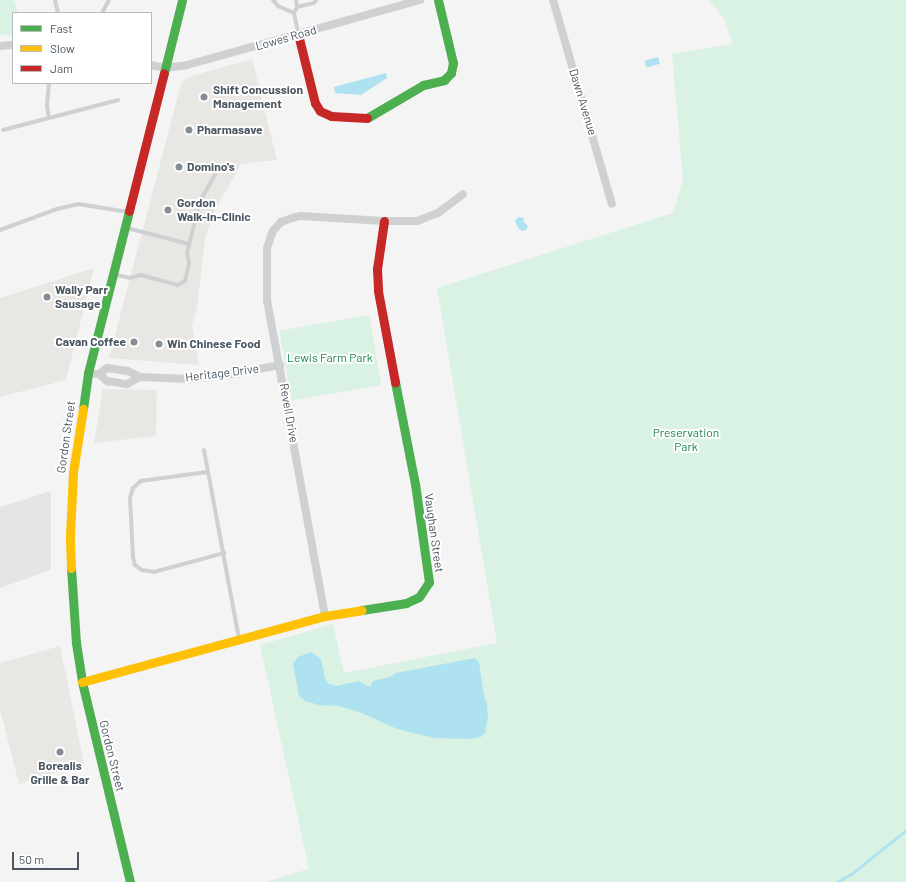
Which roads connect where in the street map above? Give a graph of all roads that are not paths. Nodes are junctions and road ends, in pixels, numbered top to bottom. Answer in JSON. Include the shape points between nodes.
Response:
{"nodes":[{"id":1,"x":55,"y":0,"type":"edge"},
{"id":2,"x":109,"y":0,"type":"edge"},
{"id":3,"x":182,"y":0,"type":"edge"},
{"id":4,"x":272,"y":0,"type":"edge"},
{"id":5,"x":296,"y":0,"type":"edge"},
{"id":6,"x":316,"y":0,"type":"edge"},
{"id":7,"x":420,"y":0,"type":"edge"},
{"id":8,"x":438,"y":0,"type":"edge"},
{"id":9,"x":553,"y":0,"type":"edge"},
{"id":10,"x":297,"y":7,"type":"junction"},
{"id":11,"x":58,"y":12,"type":"edge"},
{"id":12,"x":103,"y":12,"type":"edge"},
{"id":13,"x":294,"y":12,"type":"junction"},
{"id":14,"x":298,"y":34,"type":"junction"},
{"id":15,"x":12,"y":45,"type":"edge"},
{"id":16,"x":0,"y":46,"type":"edge"},
{"id":17,"x":152,"y":65,"type":"edge"},
{"id":18,"x":164,"y":68,"type":"junction"},
{"id":19,"x":48,"y":84,"type":"edge"},
{"id":20,"x":118,"y":100,"type":"dead end"},
{"id":21,"x":49,"y":118,"type":"junction"},
{"id":22,"x":3,"y":130,"type":"dead end"},
{"id":23,"x":215,"y":175,"type":"dead end"},
{"id":24,"x":463,"y":194,"type":"dead end"},
{"id":25,"x":612,"y":204,"type":"dead end"},
{"id":26,"x":128,"y":212,"type":"junction"},
{"id":27,"x":384,"y":221,"type":"junction"},
{"id":28,"x":124,"y":228,"type":"junction"},
{"id":29,"x":0,"y":230,"type":"edge"},
{"id":30,"x":189,"y":244,"type":"junction"},
{"id":31,"x":113,"y":274,"type":"junction"},
{"id":32,"x":280,"y":365,"type":"junction"},
{"id":33,"x":88,"y":373,"type":"junction"},
{"id":34,"x":99,"y":374,"type":"junction"},
{"id":35,"x":140,"y":377,"type":"junction"},
{"id":36,"x":204,"y":450,"type":"dead end"},
{"id":37,"x":207,"y":472,"type":"junction"},
{"id":38,"x":224,"y":553,"type":"junction"},
{"id":39,"x":325,"y":616,"type":"junction"},
{"id":40,"x":240,"y":641,"type":"junction"},
{"id":41,"x":82,"y":682,"type":"junction"},
{"id":42,"x":130,"y":882,"type":"edge"}],
"edges":[{"from":1,"to":11,"type":"lane"},
{"from":2,"to":12,"type":"lane"},
{"from":3,"to":18,"type":"street","name":"Gordon Street"},
{"from":4,"to":13,"type":"lane","via":[[278,6]]},
{"from":5,"to":10,"type":"lane"},
{"from":6,"to":10,"type":"lane","via":[[314,3]]},
{"from":7,"to":14,"type":"street","name":"Lowes Road"},
{"from":8,"to":14,"type":"street","via":[[453,63],[451,73],[444,80],[423,84],[367,118],[330,116],[320,110],[315,103]]},
{"from":9,"to":25,"type":"street","name":"Dawn Avenue"},
{"from":10,"to":13,"type":"lane"},
{"from":13,"to":14,"type":"lane"},
{"from":14,"to":18,"type":"street","name":"Lowes Road","via":[[187,65]]},
{"from":15,"to":16,"type":"street"},
{"from":17,"to":18,"type":"street","name":"Lowes Road"},
{"from":18,"to":26,"type":"street","name":"Gordon Street"},
{"from":19,"to":21,"type":"lane"},
{"from":20,"to":21,"type":"lane"},
{"from":21,"to":22,"type":"lane"},
{"from":23,"to":30,"type":"lane","via":[[200,201]]},
{"from":24,"to":27,"type":"street","name":"Revell Drive","via":[[438,213],[417,221]]},
{"from":26,"to":28,"type":"street","name":"Gordon Street"},
{"from":26,"to":29,"type":"lane","via":[[78,204]]},
{"from":27,"to":32,"type":"street","name":"Revell Drive","via":[[301,216],[281,222],[273,231],[267,248],[267,301]]},
{"from":27,"to":39,"type":"street","name":"Vaughan Street","via":[[377,269],[378,291],[415,484],[429,582],[419,596],[406,603]]},
{"from":28,"to":30,"type":"lane"},
{"from":28,"to":31,"type":"street","name":"Gordon Street"},
{"from":30,"to":31,"type":"lane","via":[[187,253],[190,263],[185,281],[178,285],[141,275],[130,278]]},
{"from":31,"to":33,"type":"street","name":"Gordon Street"},
{"from":32,"to":35,"type":"street","name":"Heritage Drive","via":[[190,379]]},
{"from":32,"to":39,"type":"street","name":"Revell Drive"},
{"from":33,"to":34,"type":"street","name":"Heritage Drive"},
{"from":33,"to":41,"type":"street","name":"Gordon Street","via":[[73,472],[70,536],[71,588]]},
{"from":34,"to":35,"type":"street","name":"Heritage Drive","via":[[107,368],[128,370]]},
{"from":34,"to":35,"type":"street","name":"Heritage Drive","via":[[108,381],[127,384]]},
{"from":36,"to":37,"type":"lane"},
{"from":37,"to":38,"type":"lane"},
{"from":37,"to":38,"type":"lane","via":[[141,481],[133,488],[130,498],[134,561],[142,570],[154,572]]},
{"from":38,"to":40,"type":"lane"},
{"from":39,"to":40,"type":"street","name":"Vaughan Street"},
{"from":40,"to":41,"type":"street","name":"Vaughan Street"},
{"from":41,"to":42,"type":"street","name":"Gordon Street"}]}
